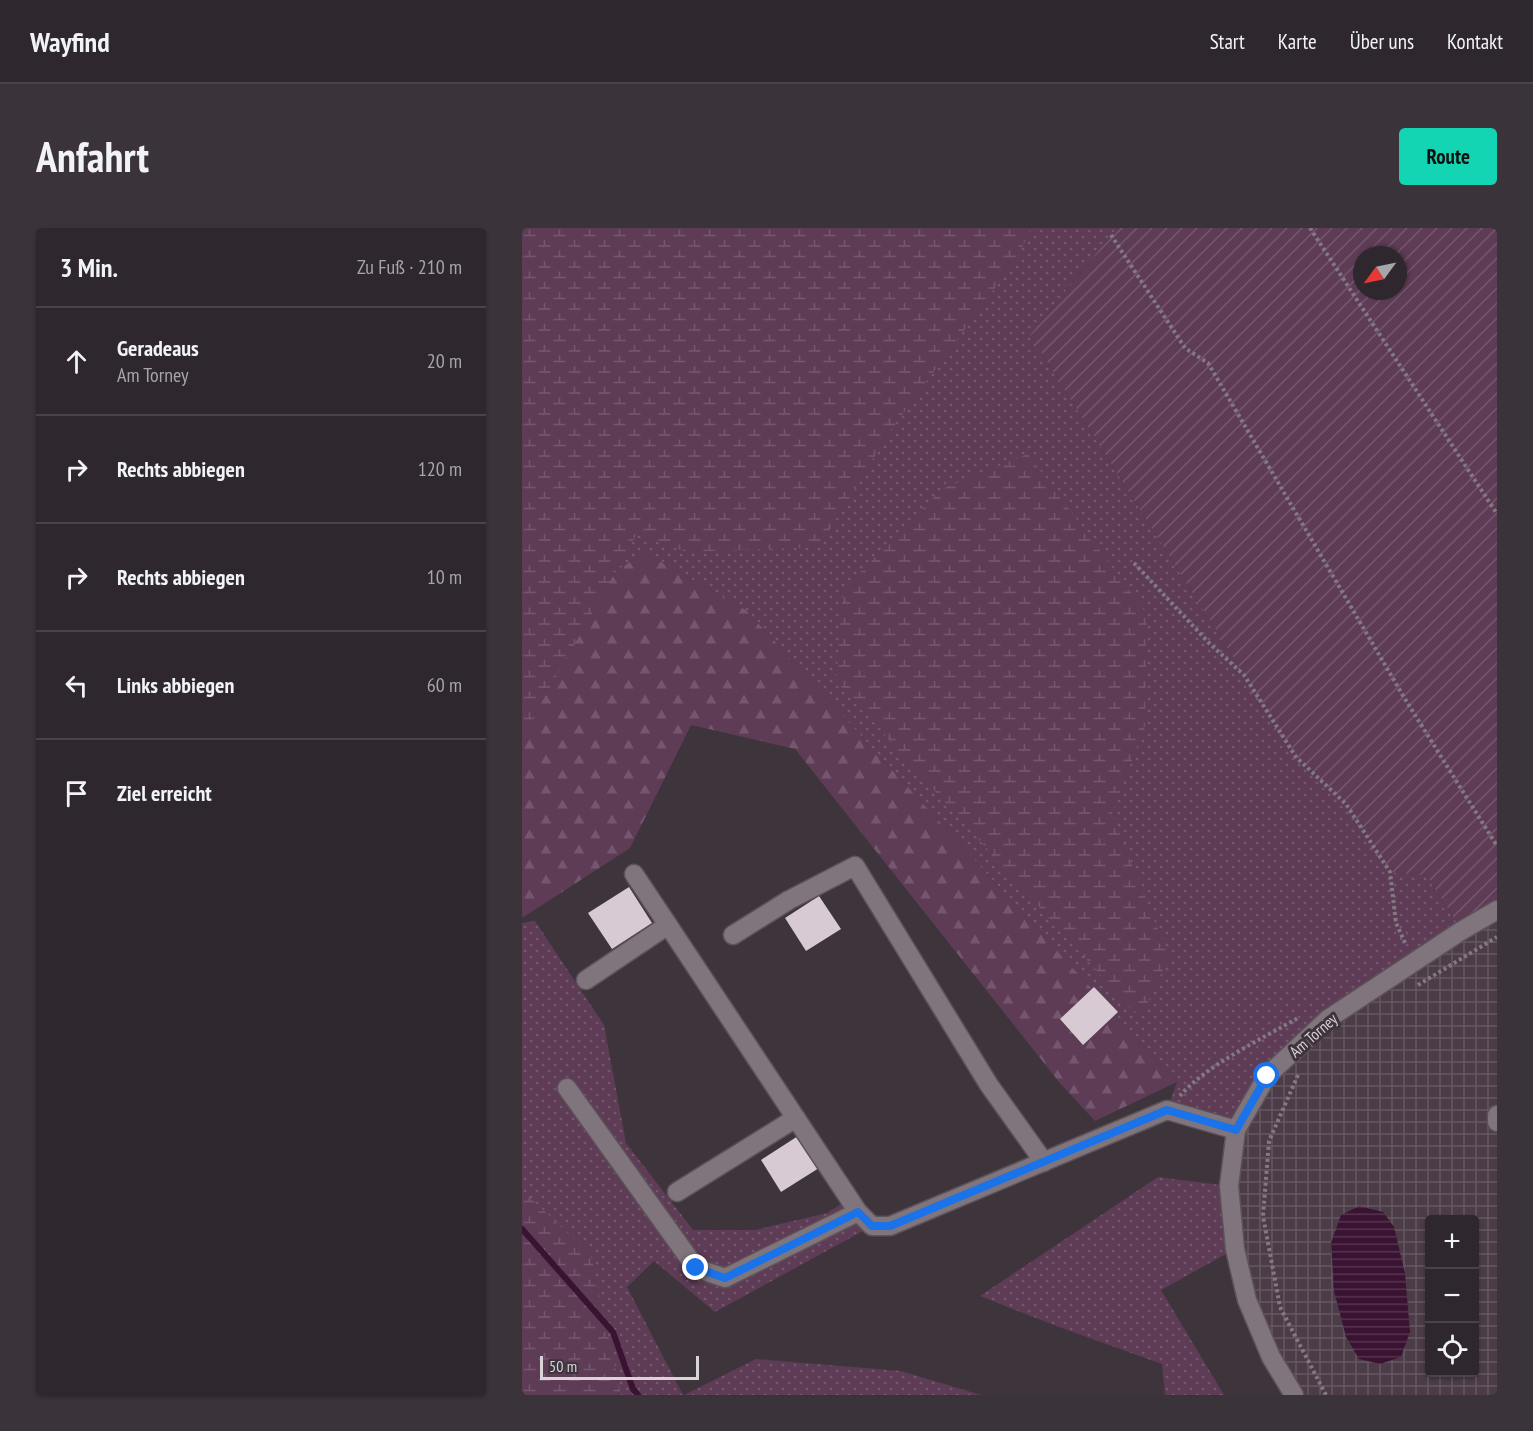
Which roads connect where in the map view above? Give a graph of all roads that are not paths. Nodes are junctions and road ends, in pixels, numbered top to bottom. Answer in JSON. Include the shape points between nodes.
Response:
{"nodes":[{"id":1,"x":634,"y":874,"type":"dead end"},
{"id":2,"x":1497,"y":910,"type":"edge"},
{"id":3,"x":668,"y":925,"type":"junction"},
{"id":4,"x":733,"y":935,"type":"dead end"},
{"id":5,"x":586,"y":980,"type":"dead end"},
{"id":6,"x":567,"y":1088,"type":"dead end"},
{"id":7,"x":1497,"y":1115,"type":"edge"},
{"id":8,"x":796,"y":1118,"type":"junction"},
{"id":9,"x":1497,"y":1122,"type":"edge"},
{"id":10,"x":1236,"y":1130,"type":"junction"},
{"id":11,"x":1044,"y":1162,"type":"junction"},
{"id":12,"x":677,"y":1192,"type":"dead end"},
{"id":13,"x":858,"y":1212,"type":"junction"},
{"id":14,"x":1294,"y":1395,"type":"edge"}],
"edges":[{"from":1,"to":3,"type":"street"},
{"from":2,"to":10,"type":"street","name":"Am Torney","via":[[1328,1018],[1267,1076]]},
{"from":3,"to":5,"type":"street"},
{"from":3,"to":8,"type":"street"},
{"from":4,"to":11,"type":"street","via":[[855,866],[989,1084]]},
{"from":6,"to":13,"type":"street","via":[[696,1268],[725,1278]]},
{"from":7,"to":9,"type":"street"},
{"from":8,"to":12,"type":"street"},
{"from":8,"to":13,"type":"street"},
{"from":10,"to":11,"type":"street","via":[[1167,1110]]},
{"from":10,"to":14,"type":"street","name":"Am Torney","via":[[1228,1186],[1235,1249],[1247,1300],[1271,1357]]},
{"from":11,"to":13,"type":"street","via":[[890,1226],[872,1226]]}]}
